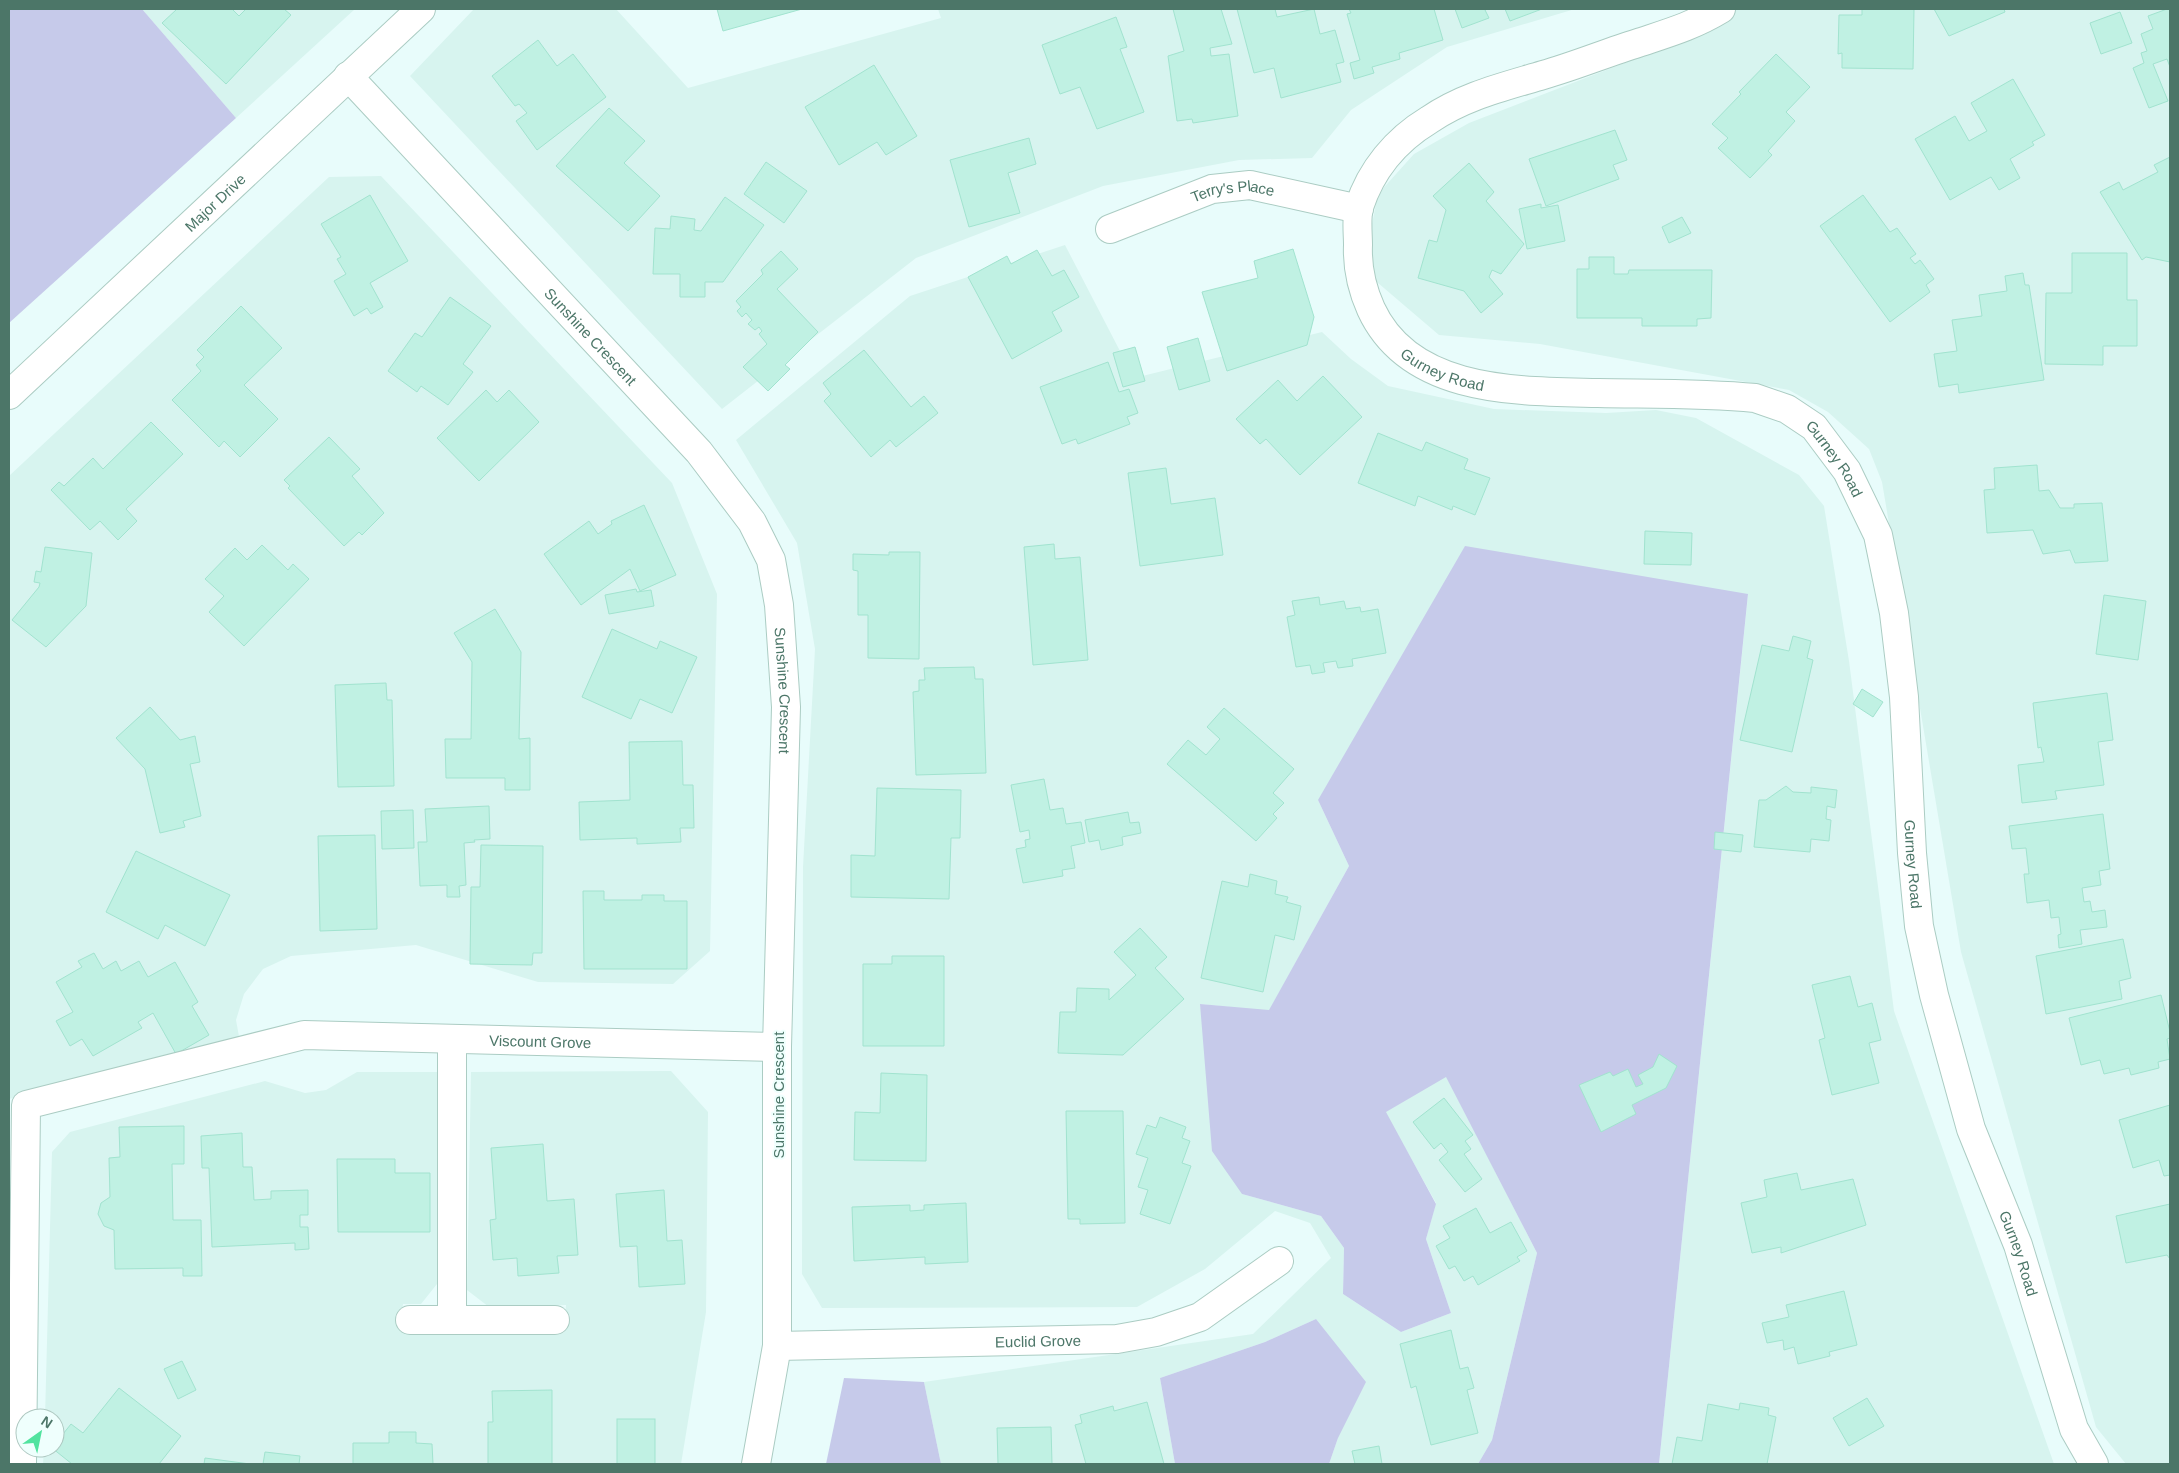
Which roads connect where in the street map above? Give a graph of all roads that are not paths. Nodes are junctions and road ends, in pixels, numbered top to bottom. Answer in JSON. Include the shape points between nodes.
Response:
{"nodes":[{"id":1,"x":421,"y":9,"type":"edge"},
{"id":2,"x":1721,"y":9,"type":"edge"},
{"id":3,"x":348,"y":76,"type":"junction"},
{"id":4,"x":1359,"y":208,"type":"junction"},
{"id":5,"x":1110,"y":229,"type":"dead end"},
{"id":6,"x":9,"y":395,"type":"edge"},
{"id":7,"x":452,"y":1039,"type":"junction"},
{"id":8,"x":777,"y":1047,"type":"junction"},
{"id":9,"x":1279,"y":1261,"type":"dead end"},
{"id":10,"x":410,"y":1320,"type":"dead end"},
{"id":11,"x":452,"y":1320,"type":"junction"},
{"id":12,"x":555,"y":1320,"type":"dead end"},
{"id":13,"x":777,"y":1346,"type":"junction"},
{"id":14,"x":22,"y":1464,"type":"edge"},
{"id":15,"x":756,"y":1464,"type":"edge"},
{"id":16,"x":2094,"y":1464,"type":"edge"}],
"edges":[{"from":1,"to":3,"type":"street","name":"Major Drive"},
{"from":2,"to":4,"type":"street","name":"Gurney Road","via":[[1698,24],[1473,96],[1429,119],[1396,144],[1382,161]]},
{"from":3,"to":6,"type":"street","name":"Major Drive"},
{"from":3,"to":8,"type":"street","name":"Sunshine Crescent","via":[[700,452],[752,522],[771,560],[786,707]]},
{"from":4,"to":5,"type":"street","name":"Terry's Place","via":[[1250,185],[1212,189]]},
{"from":4,"to":16,"type":"street","name":"Gurney Road","via":[[1358,249],[1364,296],[1377,323],[1397,348],[1423,366],[1453,378],[1495,387],[1736,396],[1764,400],[1787,408],[1808,421],[1847,471],[1878,535],[1894,613],[1904,697],[1918,917],[1934,995],[1971,1129],[2018,1245],[2074,1429]]},
{"from":7,"to":8,"type":"street","name":"Viscount Grove"},
{"from":7,"to":11,"type":"street"},
{"from":7,"to":14,"type":"street","name":"Viscount Grove","via":[[304,1034],[26,1105]]},
{"from":8,"to":13,"type":"street","name":"Sunshine Crescent"},
{"from":9,"to":13,"type":"street","name":"Euclid Grove","via":[[1200,1317],[1156,1332],[1118,1339]]},
{"from":10,"to":11,"type":"street"},
{"from":11,"to":12,"type":"street"},
{"from":13,"to":15,"type":"street","name":"Sunshine Crescent"}]}
